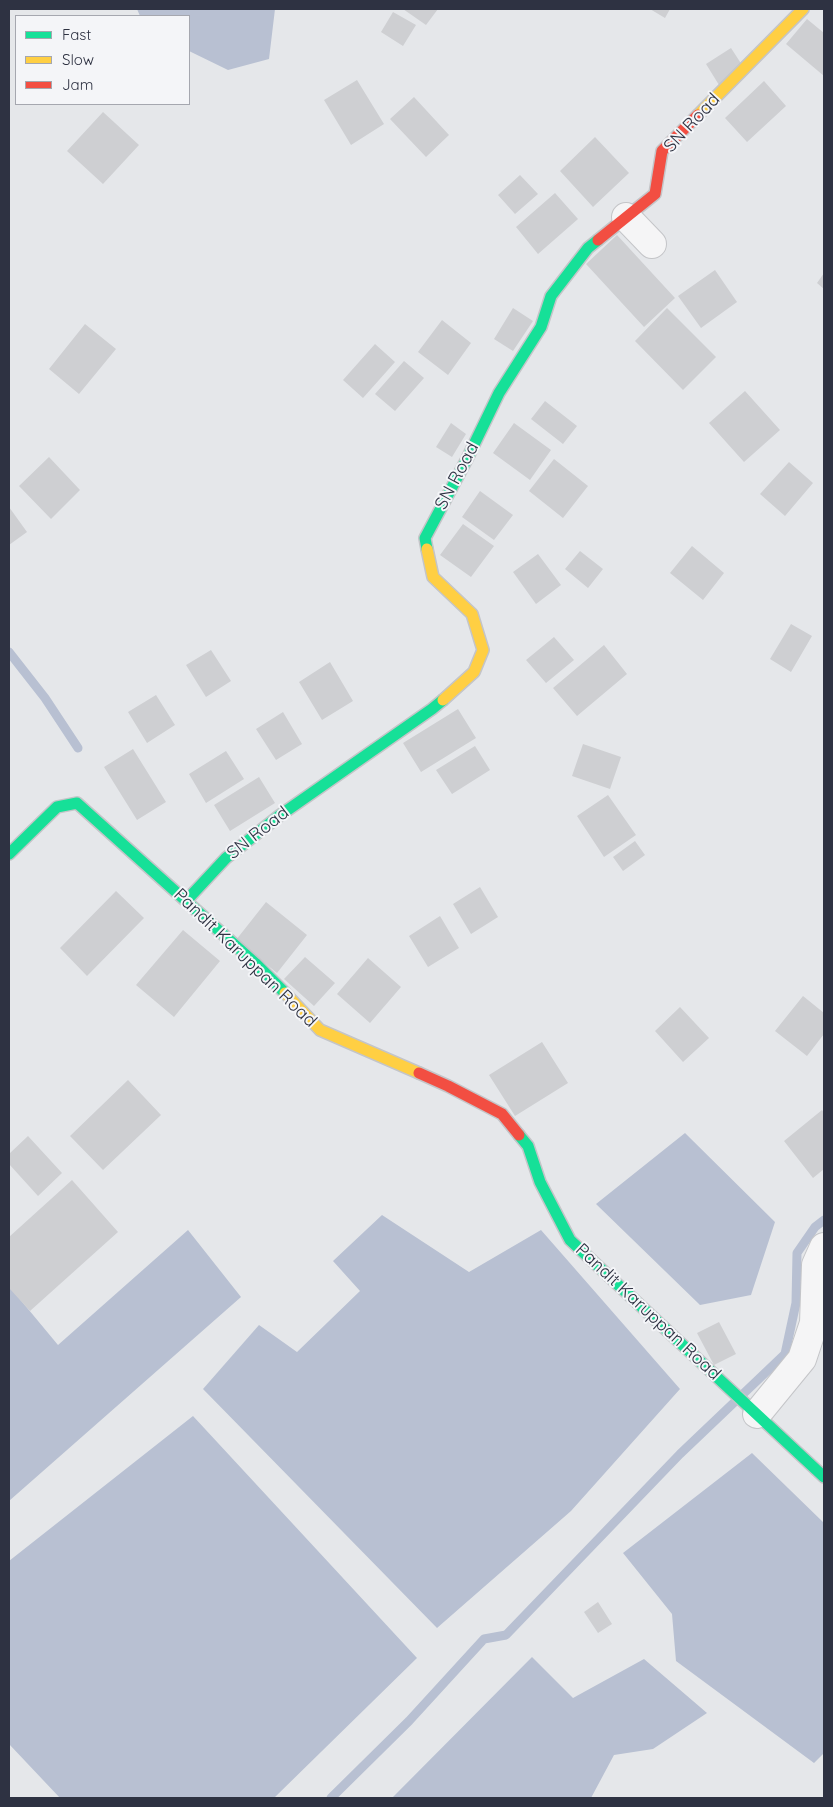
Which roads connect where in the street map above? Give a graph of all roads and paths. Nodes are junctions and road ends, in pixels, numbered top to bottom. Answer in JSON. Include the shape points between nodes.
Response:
{"nodes":[{"id":1,"x":803,"y":9,"type":"edge"},
{"id":2,"x":626,"y":217,"type":"junction"},
{"id":3,"x":652,"y":244,"type":"dead end"},
{"id":4,"x":9,"y":854,"type":"edge"},
{"id":5,"x":186,"y":901,"type":"junction"},
{"id":6,"x":824,"y":1247,"type":"edge"},
{"id":7,"x":756,"y":1413,"type":"junction"},
{"id":8,"x":824,"y":1477,"type":"edge"}],
"edges":[{"from":1,"to":2,"type":"street","name":"SN Road","via":[[662,151],[655,194]]},
{"from":2,"to":3,"type":"street"},
{"from":2,"to":5,"type":"street","name":"SN Road","via":[[588,248],[551,296],[541,327],[499,393],[463,477],[424,538],[433,577],[472,614],[483,650],[474,672],[432,709],[279,816],[226,858]]},
{"from":4,"to":5,"type":"street","name":"Pandit Karuppan Road","via":[[57,807],[77,803]]},
{"from":5,"to":7,"type":"street","name":"Pandit Karuppan Road","via":[[255,963],[320,1030],[448,1086],[502,1114],[528,1146],[540,1182],[570,1240]]},
{"from":6,"to":7,"type":"street","via":[[816,1265],[814,1323],[802,1359]]},
{"from":7,"to":8,"type":"street","name":"Pandit Karuppan Road"}]}
